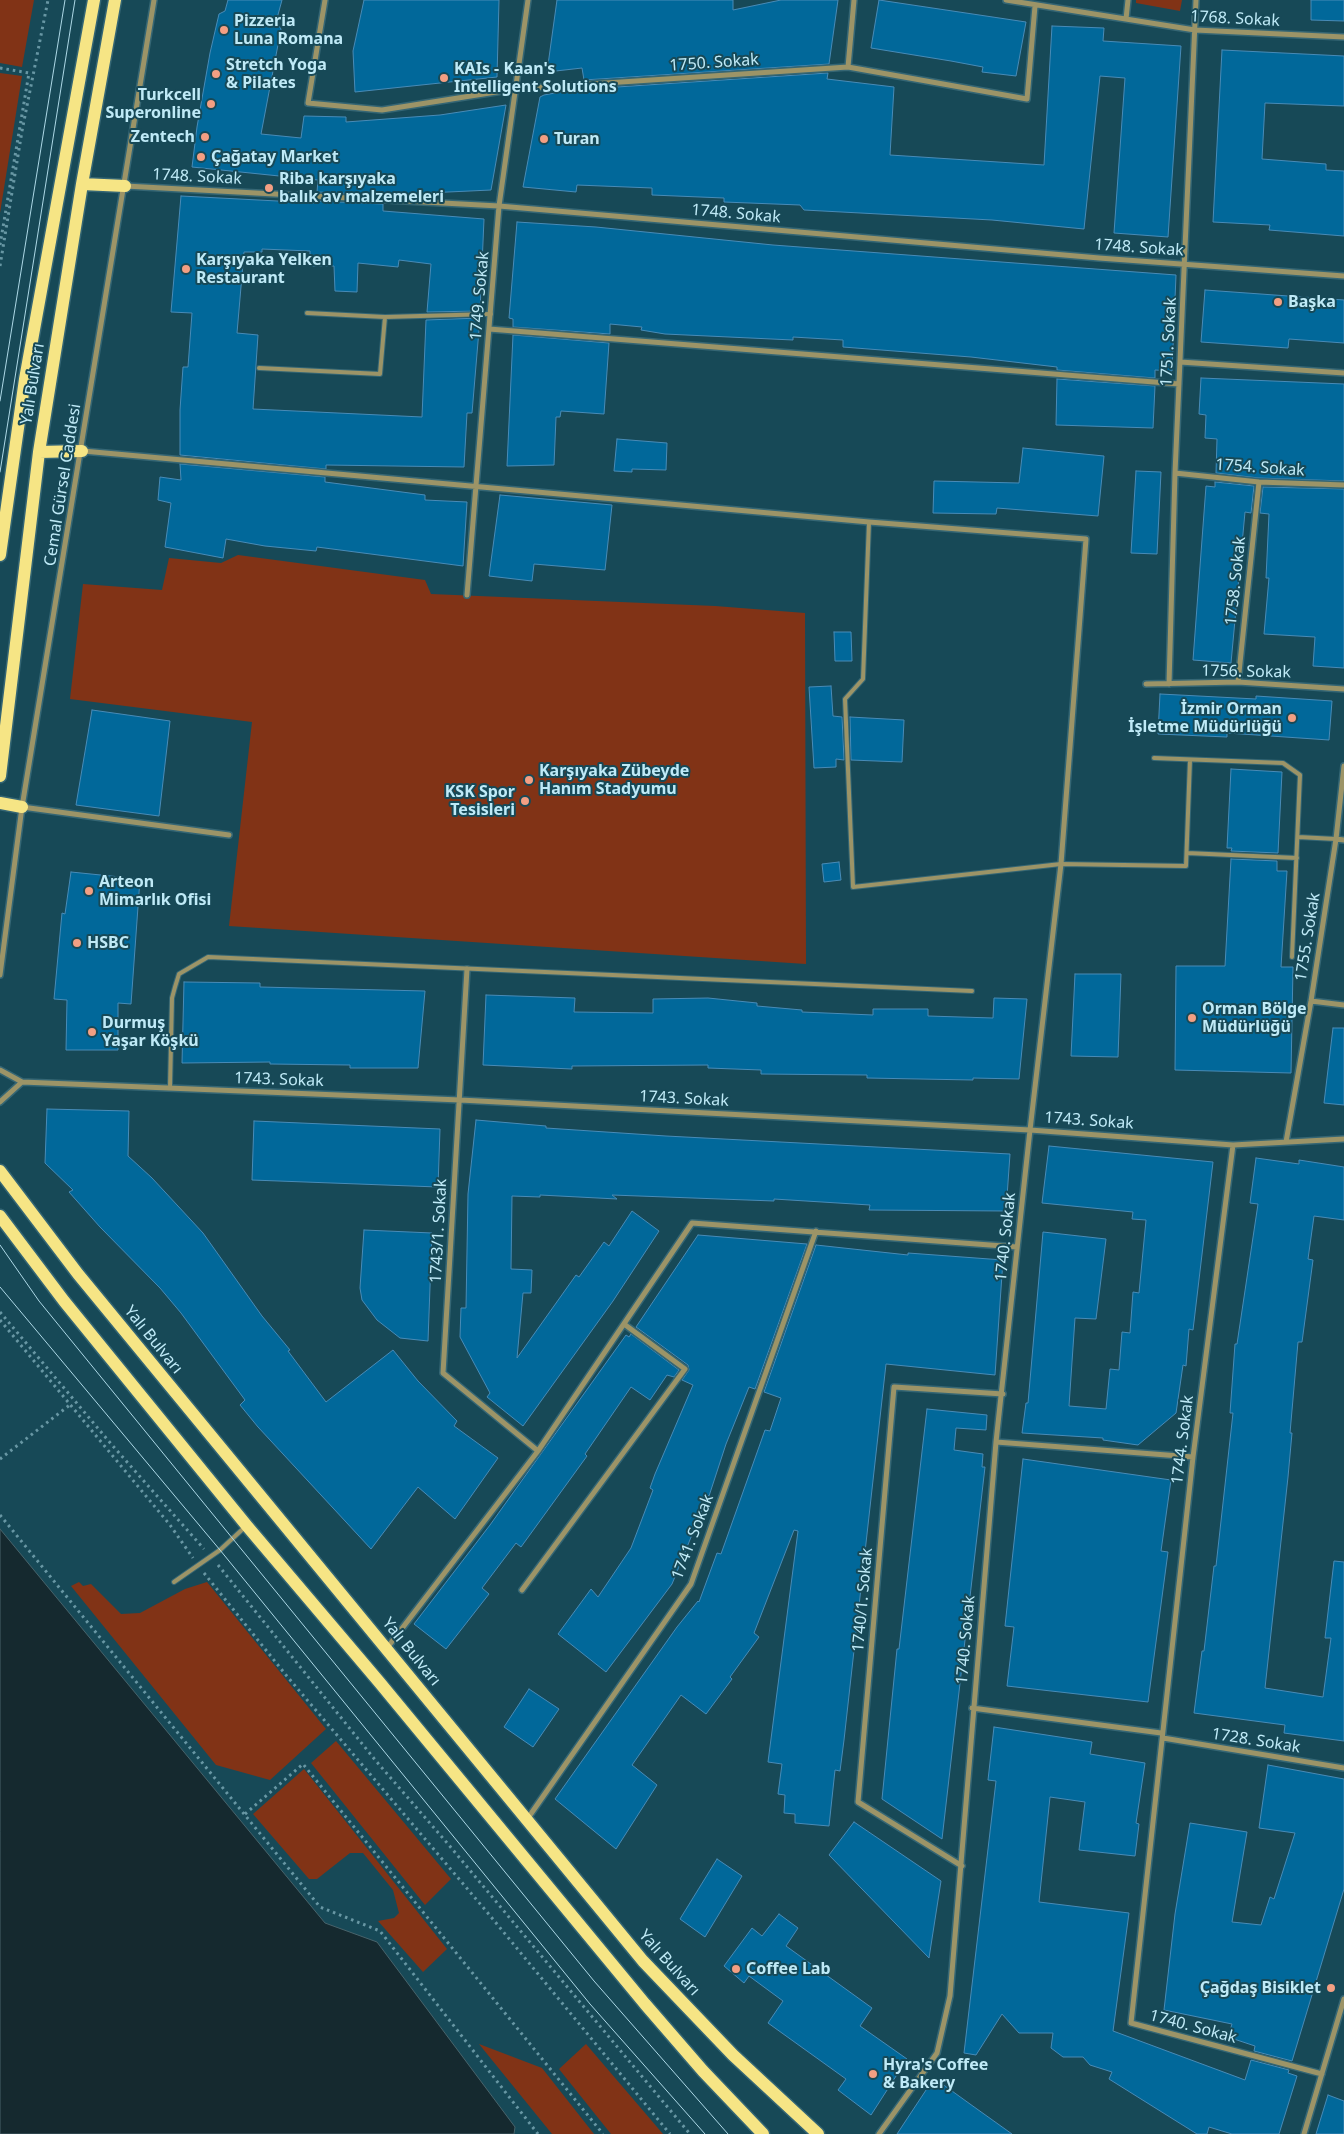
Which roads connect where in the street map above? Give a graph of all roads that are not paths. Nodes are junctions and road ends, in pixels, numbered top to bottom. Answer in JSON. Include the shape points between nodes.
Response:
{"nodes":[{"id":1,"x":94,"y":0,"type":"edge"},
{"id":2,"x":114,"y":0,"type":"edge"},
{"id":3,"x":154,"y":0,"type":"edge"},
{"id":4,"x":325,"y":0,"type":"edge"},
{"id":5,"x":528,"y":0,"type":"edge"},
{"id":6,"x":854,"y":0,"type":"edge"},
{"id":7,"x":1006,"y":0,"type":"edge"},
{"id":8,"x":1128,"y":0,"type":"edge"},
{"id":9,"x":1196,"y":0,"type":"edge"},
{"id":10,"x":1035,"y":6,"type":"junction"},
{"id":11,"x":1126,"y":19,"type":"junction"},
{"id":12,"x":1195,"y":30,"type":"junction"},
{"id":13,"x":1344,"y":37,"type":"edge"},
{"id":14,"x":848,"y":67,"type":"junction"},
{"id":15,"x":514,"y":89,"type":"junction"},
{"id":16,"x":82,"y":184,"type":"junction"},
{"id":17,"x":124,"y":186,"type":"junction"},
{"id":18,"x":499,"y":206,"type":"junction"},
{"id":19,"x":1185,"y":264,"type":"junction"},
{"id":20,"x":1344,"y":276,"type":"edge"},
{"id":21,"x":307,"y":313,"type":"dead end"},
{"id":22,"x":490,"y":314,"type":"junction"},
{"id":23,"x":385,"y":317,"type":"junction"},
{"id":24,"x":489,"y":330,"type":"junction"},
{"id":25,"x":1180,"y":362,"type":"junction"},
{"id":26,"x":259,"y":368,"type":"dead end"},
{"id":27,"x":1344,"y":373,"type":"edge"},
{"id":28,"x":1179,"y":384,"type":"junction"},
{"id":29,"x":82,"y":451,"type":"junction"},
{"id":30,"x":39,"y":452,"type":"junction"},
{"id":31,"x":1175,"y":473,"type":"junction"},
{"id":32,"x":1259,"y":482,"type":"junction"},
{"id":33,"x":1344,"y":485,"type":"edge"},
{"id":34,"x":477,"y":487,"type":"junction"},
{"id":35,"x":869,"y":522,"type":"junction"},
{"id":36,"x":0,"y":556,"type":"edge"},
{"id":37,"x":467,"y":595,"type":"dead end"},
{"id":38,"x":1238,"y":682,"type":"junction"},
{"id":39,"x":1146,"y":684,"type":"dead end"},
{"id":40,"x":1169,"y":684,"type":"junction"},
{"id":41,"x":1344,"y":689,"type":"edge"},
{"id":42,"x":1154,"y":758,"type":"dead end"},
{"id":43,"x":1190,"y":760,"type":"junction"},
{"id":44,"x":1344,"y":766,"type":"edge"},
{"id":45,"x":0,"y":776,"type":"edge"},
{"id":46,"x":0,"y":803,"type":"edge"},
{"id":47,"x":22,"y":807,"type":"junction"},
{"id":48,"x":229,"y":835,"type":"dead end"},
{"id":49,"x":1298,"y":837,"type":"junction"},
{"id":50,"x":1336,"y":839,"type":"junction"},
{"id":51,"x":1344,"y":840,"type":"edge"},
{"id":52,"x":1187,"y":853,"type":"junction"},
{"id":53,"x":1297,"y":858,"type":"junction"},
{"id":54,"x":1061,"y":864,"type":"junction"},
{"id":55,"x":1292,"y":957,"type":"dead end"},
{"id":56,"x":468,"y":969,"type":"junction"},
{"id":57,"x":0,"y":975,"type":"edge"},
{"id":58,"x":972,"y":991,"type":"dead end"},
{"id":59,"x":1311,"y":1001,"type":"junction"},
{"id":60,"x":1344,"y":1005,"type":"edge"},
{"id":61,"x":0,"y":1070,"type":"edge"},
{"id":62,"x":22,"y":1082,"type":"junction"},
{"id":63,"x":170,"y":1088,"type":"junction"},
{"id":64,"x":460,"y":1100,"type":"junction"},
{"id":65,"x":0,"y":1102,"type":"edge"},
{"id":66,"x":1030,"y":1130,"type":"junction"},
{"id":67,"x":1344,"y":1139,"type":"edge"},
{"id":68,"x":1286,"y":1142,"type":"junction"},
{"id":69,"x":1233,"y":1145,"type":"junction"},
{"id":70,"x":0,"y":1171,"type":"edge"},
{"id":71,"x":0,"y":1216,"type":"edge"},
{"id":72,"x":816,"y":1231,"type":"junction"},
{"id":73,"x":1017,"y":1246,"type":"junction"},
{"id":74,"x":624,"y":1324,"type":"junction"},
{"id":75,"x":1003,"y":1394,"type":"junction"},
{"id":76,"x":996,"y":1442,"type":"junction"},
{"id":77,"x":538,"y":1451,"type":"junction"},
{"id":78,"x":1193,"y":1457,"type":"junction"},
{"id":79,"x":246,"y":1526,"type":"junction"},
{"id":80,"x":174,"y":1582,"type":"dead end"},
{"id":81,"x":522,"y":1590,"type":"dead end"},
{"id":82,"x":387,"y":1648,"type":"junction"},
{"id":83,"x":972,"y":1708,"type":"junction"},
{"id":84,"x":1162,"y":1735,"type":"junction"},
{"id":85,"x":1344,"y":1768,"type":"edge"},
{"id":86,"x":528,"y":1819,"type":"junction"},
{"id":87,"x":962,"y":1866,"type":"junction"},
{"id":88,"x":1344,"y":1998,"type":"edge"},
{"id":89,"x":1341,"y":2018,"type":"edge"},
{"id":90,"x":1322,"y":2074,"type":"junction"},
{"id":91,"x":763,"y":2134,"type":"edge"},
{"id":92,"x":818,"y":2134,"type":"edge"},
{"id":93,"x":879,"y":2134,"type":"edge"},
{"id":94,"x":1304,"y":2134,"type":"edge"}],
"edges":[{"from":1,"to":36,"type":"main road","name":"Yalı Bulvarı","via":[[25,379]]},
{"from":2,"to":16,"type":"main road","name":"Yalı Bulvarı"},
{"from":3,"to":17,"type":"street","name":"Cemal Gürsel Caddesi"},
{"from":4,"to":15,"type":"street","name":"1750. Sokak","via":[[308,103],[382,110]]},
{"from":5,"to":15,"type":"street","name":"1749. Sokak"},
{"from":6,"to":14,"type":"street"},
{"from":7,"to":10,"type":"street","name":"1768. Sokak"},
{"from":8,"to":11,"type":"street"},
{"from":9,"to":12,"type":"street","name":"1751. Sokak"},
{"from":10,"to":11,"type":"street","name":"1768. Sokak"},
{"from":10,"to":14,"type":"street","name":"1750. Sokak","via":[[1027,99]]},
{"from":11,"to":12,"type":"street","name":"1768. Sokak"},
{"from":12,"to":13,"type":"street","name":"1768. Sokak"},
{"from":12,"to":19,"type":"street","name":"1751. Sokak"},
{"from":14,"to":15,"type":"street","name":"1750. Sokak"},
{"from":15,"to":18,"type":"street","name":"1749. Sokak"},
{"from":16,"to":17,"type":"main road"},
{"from":16,"to":30,"type":"main road","name":"Yalı Bulvarı"},
{"from":17,"to":18,"type":"street","name":"1748. Sokak"},
{"from":17,"to":29,"type":"street","name":"Cemal Gürsel Caddesi"},
{"from":18,"to":19,"type":"street","name":"1748. Sokak"},
{"from":18,"to":22,"type":"street","name":"1749. Sokak"},
{"from":19,"to":20,"type":"street","name":"1748. Sokak"},
{"from":19,"to":25,"type":"street","name":"1751. Sokak"},
{"from":21,"to":23,"type":"lane"},
{"from":22,"to":23,"type":"lane"},
{"from":22,"to":24,"type":"street","name":"1749. Sokak"},
{"from":23,"to":26,"type":"lane","via":[[380,374]]},
{"from":24,"to":28,"type":"street"},
{"from":24,"to":34,"type":"street","name":"1749. Sokak"},
{"from":25,"to":27,"type":"street"},
{"from":25,"to":28,"type":"street","name":"1751. Sokak"},
{"from":28,"to":31,"type":"street","name":"1751. Sokak"},
{"from":29,"to":30,"type":"main road"},
{"from":29,"to":34,"type":"street"},
{"from":29,"to":47,"type":"street","name":"Cemal Gürsel Caddesi"},
{"from":30,"to":45,"type":"main road","name":"Yalı Bulvarı"},
{"from":31,"to":32,"type":"street","name":"1754. Sokak"},
{"from":31,"to":40,"type":"street","name":"1751. Sokak"},
{"from":32,"to":33,"type":"street","name":"1754. Sokak"},
{"from":32,"to":38,"type":"street","name":"1758. Sokak"},
{"from":34,"to":35,"type":"street"},
{"from":34,"to":37,"type":"street","name":"1749. Sokak"},
{"from":35,"to":54,"type":"street","name":"1740. Sokak","via":[[1086,539]]},
{"from":35,"to":54,"type":"lane","via":[[863,679],[845,699],[853,887]]},
{"from":38,"to":40,"type":"street","name":"1756. Sokak"},
{"from":38,"to":41,"type":"street","name":"1756. Sokak"},
{"from":39,"to":40,"type":"street","name":"1756. Sokak"},
{"from":42,"to":43,"type":"lane"},
{"from":43,"to":49,"type":"lane","via":[[1283,763],[1300,775]]},
{"from":43,"to":52,"type":"lane"},
{"from":44,"to":50,"type":"street","name":"1755. Sokak"},
{"from":46,"to":47,"type":"main road"},
{"from":47,"to":48,"type":"street"},
{"from":47,"to":57,"type":"street","name":"Cemal Gürsel Caddesi"},
{"from":49,"to":50,"type":"lane"},
{"from":49,"to":53,"type":"lane"},
{"from":50,"to":51,"type":"street"},
{"from":50,"to":59,"type":"street","name":"1755. Sokak"},
{"from":52,"to":53,"type":"lane"},
{"from":52,"to":54,"type":"lane","via":[[1186,866]]},
{"from":53,"to":55,"type":"lane"},
{"from":54,"to":66,"type":"street","name":"1740. Sokak"},
{"from":56,"to":58,"type":"lane"},
{"from":56,"to":63,"type":"lane","via":[[208,957],[179,974],[175,987]]},
{"from":56,"to":64,"type":"street","name":"1743/1. Sokak"},
{"from":59,"to":60,"type":"street"},
{"from":59,"to":68,"type":"street","name":"1755. Sokak"},
{"from":61,"to":62,"type":"street","name":"1743. Sokak"},
{"from":62,"to":63,"type":"street","name":"1743. Sokak"},
{"from":62,"to":65,"type":"street"},
{"from":63,"to":64,"type":"street","name":"1743. Sokak"},
{"from":64,"to":66,"type":"street","name":"1743. Sokak"},
{"from":64,"to":77,"type":"street","name":"1743/1. Sokak","via":[[443,1373]]},
{"from":66,"to":69,"type":"street","name":"1743. Sokak"},
{"from":66,"to":73,"type":"street","name":"1740. Sokak"},
{"from":67,"to":68,"type":"street","name":"1743. Sokak"},
{"from":68,"to":69,"type":"street","name":"1743. Sokak"},
{"from":69,"to":78,"type":"street","name":"1744. Sokak"},
{"from":70,"to":82,"type":"main road","name":"Yalı Bulvarı","via":[[78,1274]]},
{"from":71,"to":79,"type":"main road"},
{"from":72,"to":73,"type":"street"},
{"from":72,"to":74,"type":"street","via":[[692,1223]]},
{"from":72,"to":86,"type":"street","name":"1741. Sokak","via":[[691,1584]]},
{"from":73,"to":75,"type":"street","name":"1740. Sokak"},
{"from":74,"to":77,"type":"street"},
{"from":74,"to":81,"type":"street","via":[[685,1369]]},
{"from":75,"to":76,"type":"street","name":"1740. Sokak"},
{"from":75,"to":87,"type":"street","name":"1740/1. Sokak","via":[[894,1387],[863,1743],[858,1802]]},
{"from":76,"to":78,"type":"street"},
{"from":76,"to":83,"type":"street","name":"1740. Sokak"},
{"from":77,"to":82,"type":"street"},
{"from":78,"to":84,"type":"street","name":"1744. Sokak"},
{"from":79,"to":80,"type":"lane","via":[[211,1557]]},
{"from":79,"to":91,"type":"main road","via":[[374,1675],[645,2004]]},
{"from":82,"to":86,"type":"main road","name":"Yalı Bulvarı"},
{"from":83,"to":84,"type":"street","name":"1728. Sokak"},
{"from":83,"to":87,"type":"street","name":"1740. Sokak"},
{"from":84,"to":85,"type":"street","name":"1728. Sokak"},
{"from":84,"to":90,"type":"street","name":"1740. Sokak","via":[[1131,2023]]},
{"from":86,"to":92,"type":"main road","name":"Yalı Bulvarı","via":[[643,1961],[733,2054]]},
{"from":87,"to":93,"type":"street","name":"1740. Sokak","via":[[950,1996],[937,2052]]},
{"from":88,"to":89,"type":"street"},
{"from":89,"to":90,"type":"street"},
{"from":90,"to":94,"type":"street"}]}
